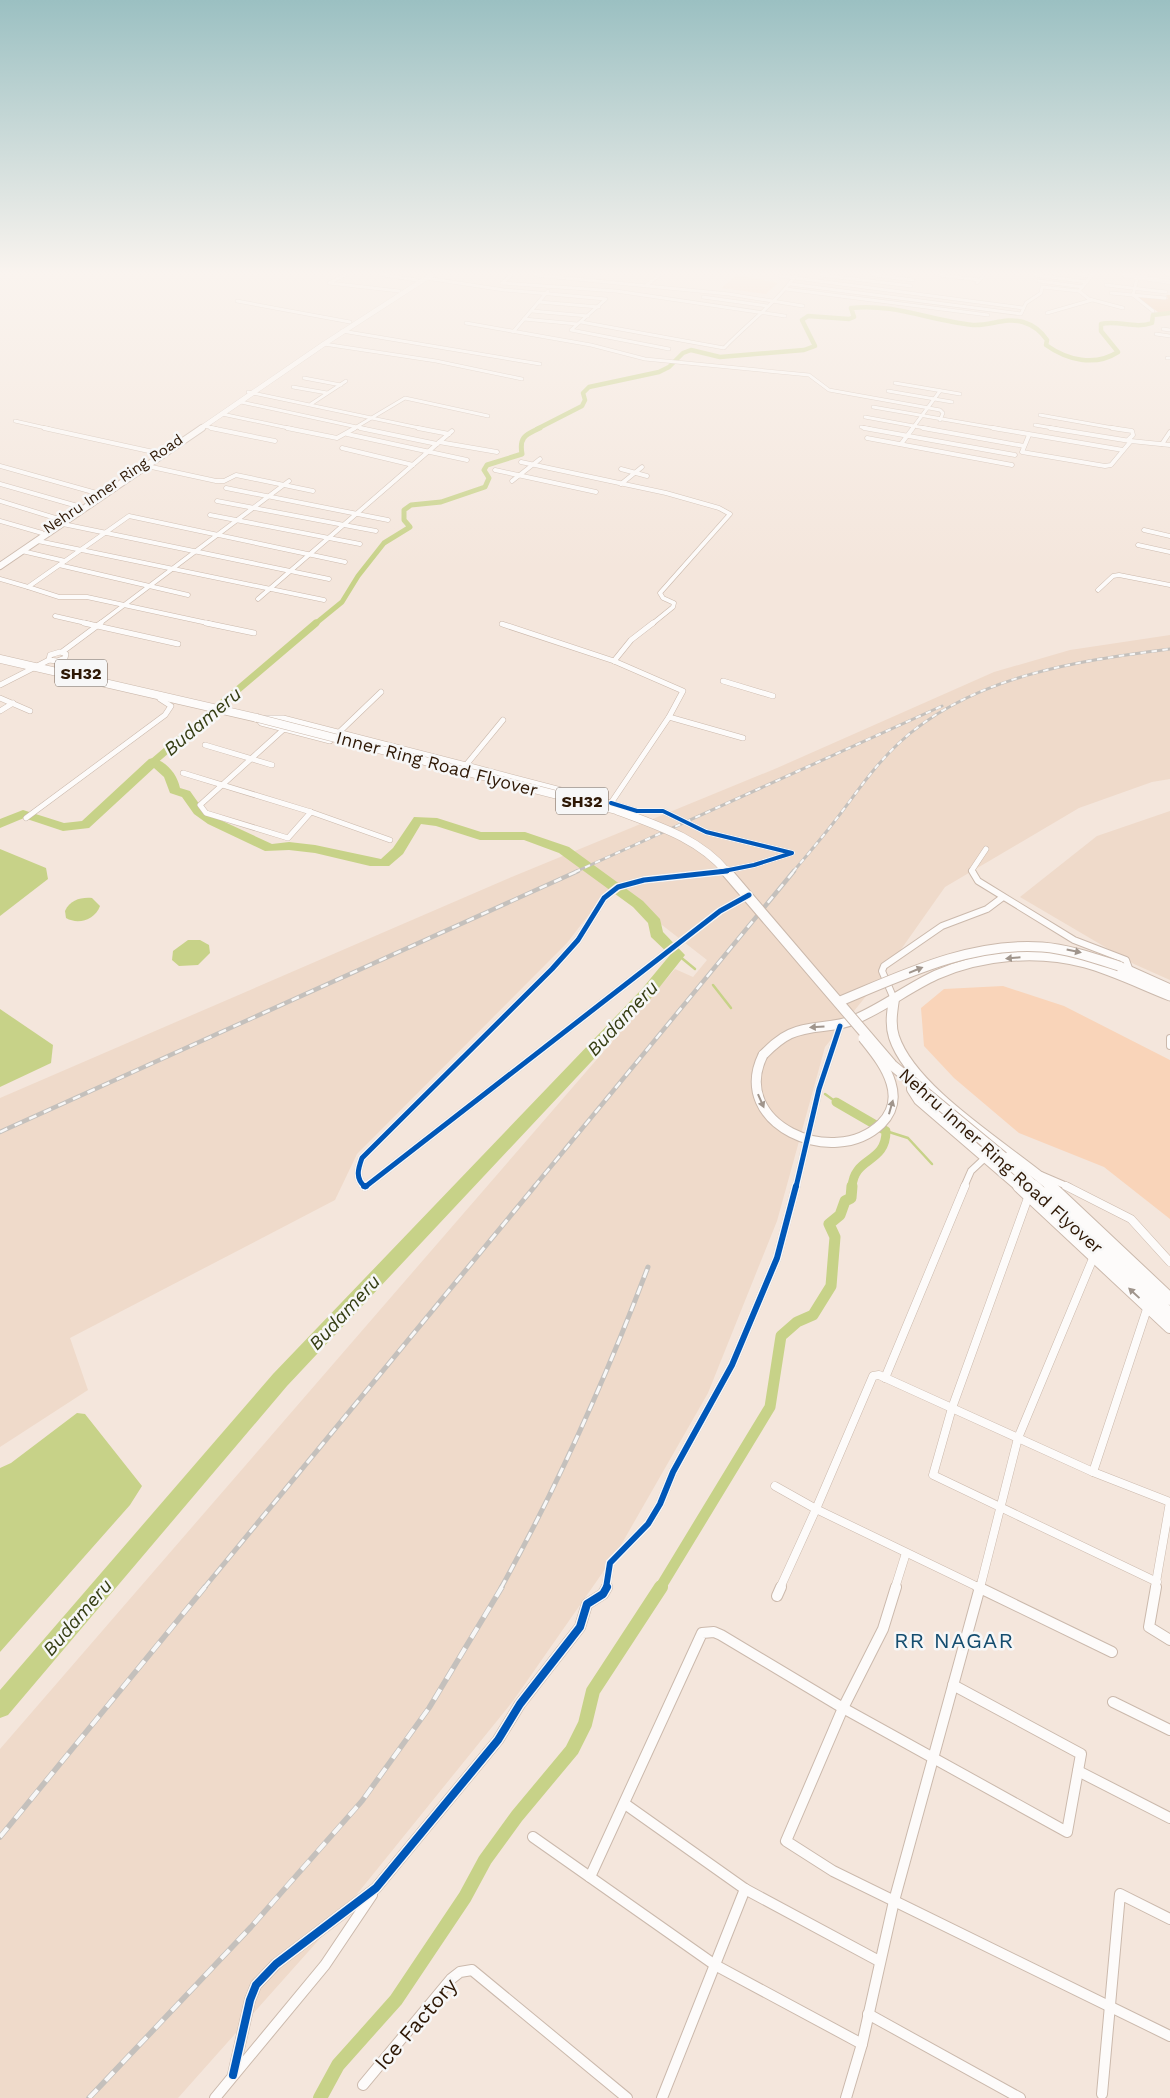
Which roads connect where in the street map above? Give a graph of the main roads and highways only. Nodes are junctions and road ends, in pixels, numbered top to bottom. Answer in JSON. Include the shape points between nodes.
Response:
{"nodes":[{"id":1,"x":278,"y":373,"type":"edge"},
{"id":2,"x":280,"y":373,"type":"edge"},
{"id":3,"x":251,"y":392,"type":"junction"},
{"id":4,"x":62,"y":522,"type":"junction"},
{"id":5,"x":0,"y":561,"type":"edge"},
{"id":6,"x":0,"y":566,"type":"edge"},
{"id":7,"x":0,"y":653,"type":"edge"},
{"id":8,"x":0,"y":658,"type":"edge"},
{"id":9,"x":161,"y":695,"type":"junction"},
{"id":10,"x":894,"y":999,"type":"road end"},
{"id":11,"x":839,"y":1003,"type":"joint"},
{"id":12,"x":915,"y":1073,"type":"junction"},
{"id":13,"x":1170,"y":1299,"type":"edge"},
{"id":14,"x":1170,"y":1314,"type":"edge"},
{"id":15,"x":1170,"y":1327,"type":"edge"}],
"edges":[{"from":1,"to":3,"type":"main road","name":"Nehru Inner Ring Road"},
{"from":2,"to":3,"type":"main road"},
{"from":3,"to":4,"type":"main road","name":"Nehru Inner Ring Road"},
{"from":3,"to":4,"type":"main road","via":[[241,402]]},
{"from":4,"to":5,"type":"main road","name":"Nehru Inner Ring Road"},
{"from":4,"to":6,"type":"main road"},
{"from":7,"to":9,"type":"main road","number":"SH32"},
{"from":8,"to":9,"type":"main road","number":"SH32","via":[[134,692]]},
{"from":9,"to":11,"type":"main road","name":"Inner Ring Road Flyover","number":"SH32","bridge":true,"via":[[639,817],[674,831],[706,851],[749,895]]},
{"from":10,"to":12,"type":"main road","via":[[890,1019],[893,1035]]},
{"from":11,"to":14,"type":"main road","name":"Nehru Inner Ring Road Flyover","bridge":true,"via":[[892,1065],[1003,1157]]},
{"from":12,"to":13,"type":"main road","via":[[929,1088],[1035,1173]]},
{"from":15,"to":12,"type":"main road","one_way":true,"via":[[1029,1195],[919,1100],[912,1089]]}]}
